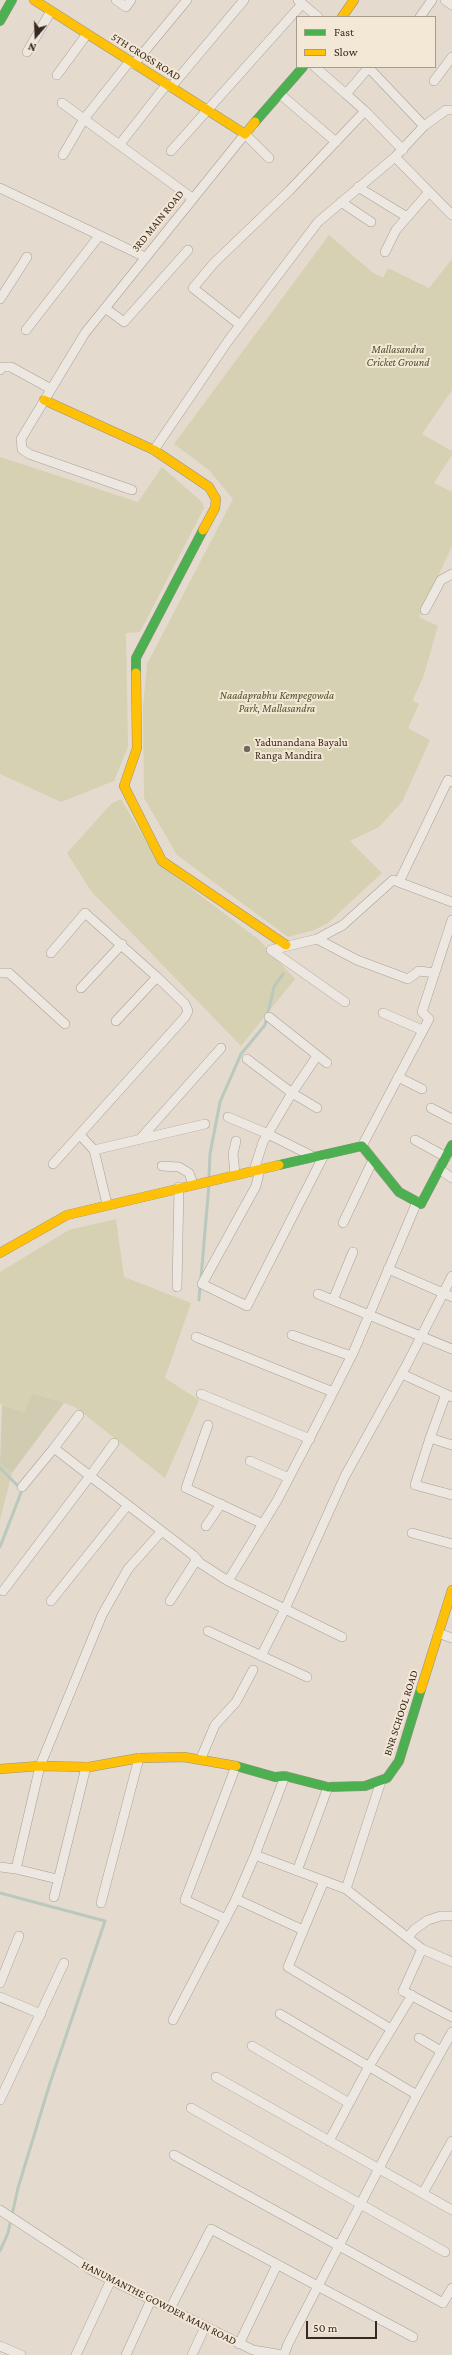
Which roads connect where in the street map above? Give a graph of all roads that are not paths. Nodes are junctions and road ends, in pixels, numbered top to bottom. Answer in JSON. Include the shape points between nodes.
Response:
{"nodes":[{"id":1,"x":12,"y":0,"type":"edge"},
{"id":2,"x":34,"y":0,"type":"edge"},
{"id":3,"x":116,"y":0,"type":"edge"},
{"id":4,"x":131,"y":0,"type":"edge"},
{"id":5,"x":187,"y":0,"type":"edge"},
{"id":6,"x":244,"y":0,"type":"edge"},
{"id":7,"x":354,"y":0,"type":"edge"},
{"id":8,"x":432,"y":0,"type":"edge"},
{"id":9,"x":300,"y":2,"type":"edge"},
{"id":10,"x":52,"y":11,"type":"junction"},
{"id":11,"x":317,"y":16,"type":"edge"},
{"id":12,"x":343,"y":16,"type":"edge"},
{"id":13,"x":421,"y":16,"type":"edge"},
{"id":14,"x":0,"y":21,"type":"edge"},
{"id":15,"x":87,"y":34,"type":"junction"},
{"id":16,"x":27,"y":52,"type":"dead end"},
{"id":17,"x":452,"y":57,"type":"edge"},
{"id":18,"x":132,"y":62,"type":"junction"},
{"id":19,"x":302,"y":68,"type":"edge"},
{"id":20,"x":316,"y":68,"type":"edge"},
{"id":21,"x":367,"y":68,"type":"edge"},
{"id":22,"x":369,"y":68,"type":"edge"},
{"id":23,"x":57,"y":75,"type":"dead end"},
{"id":24,"x":434,"y":81,"type":"dead end"},
{"id":25,"x":169,"y":85,"type":"junction"},
{"id":26,"x":280,"y":94,"type":"junction"},
{"id":27,"x":346,"y":94,"type":"junction"},
{"id":28,"x":62,"y":103,"type":"dead end"},
{"id":29,"x":207,"y":110,"type":"junction"},
{"id":30,"x":452,"y":110,"type":"edge"},
{"id":31,"x":366,"y":111,"type":"junction"},
{"id":32,"x":84,"y":118,"type":"junction"},
{"id":33,"x":424,"y":126,"type":"junction"},
{"id":34,"x":245,"y":134,"type":"junction"},
{"id":35,"x":336,"y":142,"type":"junction"},
{"id":36,"x":120,"y":144,"type":"junction"},
{"id":37,"x":403,"y":150,"type":"junction"},
{"id":38,"x":171,"y":151,"type":"dead end"},
{"id":39,"x":63,"y":154,"type":"dead end"},
{"id":40,"x":395,"y":157,"type":"junction"},
{"id":41,"x":269,"y":158,"type":"dead end"},
{"id":42,"x":0,"y":188,"type":"edge"},
{"id":43,"x":358,"y":188,"type":"junction"},
{"id":44,"x":429,"y":192,"type":"junction"},
{"id":45,"x":192,"y":198,"type":"junction"},
{"id":46,"x":341,"y":202,"type":"junction"},
{"id":47,"x":452,"y":215,"type":"edge"},
{"id":48,"x":407,"y":217,"type":"junction"},
{"id":49,"x":371,"y":222,"type":"dead end"},
{"id":50,"x":99,"y":236,"type":"junction"},
{"id":51,"x":188,"y":250,"type":"dead end"},
{"id":52,"x":386,"y":252,"type":"dead end"},
{"id":53,"x":27,"y":257,"type":"dead end"},
{"id":54,"x":145,"y":257,"type":"junction"},
{"id":55,"x":0,"y":297,"type":"edge"},
{"id":56,"x":105,"y":308,"type":"junction"},
{"id":57,"x":240,"y":325,"type":"junction"},
{"id":58,"x":26,"y":330,"type":"dead end"},
{"id":59,"x":0,"y":370,"type":"edge"},
{"id":60,"x":51,"y":389,"type":"junction"},
{"id":61,"x":44,"y":400,"type":"junction"},
{"id":62,"x":154,"y":450,"type":"junction"},
{"id":63,"x":132,"y":490,"type":"dead end"},
{"id":64,"x":452,"y":574,"type":"edge"},
{"id":65,"x":425,"y":610,"type":"dead end"},
{"id":66,"x":451,"y":778,"type":"edge"},
{"id":67,"x":399,"y":882,"type":"junction"},
{"id":68,"x":452,"y":902,"type":"edge"},
{"id":69,"x":452,"y":920,"type":"edge"},
{"id":70,"x":317,"y":939,"type":"junction"},
{"id":71,"x":122,"y":944,"type":"junction"},
{"id":72,"x":286,"y":945,"type":"junction"},
{"id":73,"x":51,"y":952,"type":"dead end"},
{"id":74,"x":0,"y":973,"type":"edge"},
{"id":75,"x":435,"y":973,"type":"junction"},
{"id":76,"x":157,"y":977,"type":"junction"},
{"id":77,"x":81,"y":988,"type":"dead end"},
{"id":78,"x":345,"y":1002,"type":"dead end"},
{"id":79,"x":383,"y":1014,"type":"dead end"},
{"id":80,"x":269,"y":1017,"type":"dead end"},
{"id":81,"x":116,"y":1021,"type":"dead end"},
{"id":82,"x":65,"y":1024,"type":"dead end"},
{"id":83,"x":422,"y":1030,"type":"junction"},
{"id":84,"x":221,"y":1048,"type":"dead end"},
{"id":85,"x":317,"y":1056,"type":"junction"},
{"id":86,"x":247,"y":1059,"type":"dead end"},
{"id":87,"x":327,"y":1063,"type":"dead end"},
{"id":88,"x":398,"y":1077,"type":"junction"},
{"id":89,"x":422,"y":1089,"type":"dead end"},
{"id":90,"x":292,"y":1093,"type":"junction"},
{"id":91,"x":317,"y":1108,"type":"dead end"},
{"id":92,"x":431,"y":1108,"type":"dead end"},
{"id":93,"x":228,"y":1117,"type":"dead end"},
{"id":94,"x":452,"y":1119,"type":"edge"},
{"id":95,"x":205,"y":1124,"type":"dead end"},
{"id":96,"x":80,"y":1134,"type":"junction"},
{"id":97,"x":268,"y":1134,"type":"junction"},
{"id":98,"x":140,"y":1139,"type":"junction"},
{"id":99,"x":415,"y":1140,"type":"dead end"},
{"id":100,"x":236,"y":1141,"type":"dead end"},
{"id":101,"x":452,"y":1145,"type":"edge"},
{"id":102,"x":362,"y":1146,"type":"junction"},
{"id":103,"x":94,"y":1150,"type":"junction"},
{"id":104,"x":324,"y":1154,"type":"junction"},
{"id":105,"x":314,"y":1157,"type":"junction"},
{"id":106,"x":446,"y":1157,"type":"junction"},
{"id":107,"x":373,"y":1160,"type":"junction"},
{"id":108,"x":53,"y":1164,"type":"dead end"},
{"id":109,"x":162,"y":1166,"type":"dead end"},
{"id":110,"x":439,"y":1169,"type":"junction"},
{"id":111,"x":257,"y":1170,"type":"junction"},
{"id":112,"x":235,"y":1174,"type":"junction"},
{"id":113,"x":452,"y":1178,"type":"edge"},
{"id":114,"x":193,"y":1184,"type":"junction"},
{"id":115,"x":179,"y":1187,"type":"junction"},
{"id":116,"x":417,"y":1202,"type":"junction"},
{"id":117,"x":107,"y":1204,"type":"junction"},
{"id":118,"x":343,"y":1223,"type":"dead end"},
{"id":119,"x":0,"y":1252,"type":"edge"},
{"id":120,"x":353,"y":1252,"type":"dead end"},
{"id":121,"x":388,"y":1269,"type":"junction"},
{"id":122,"x":452,"y":1276,"type":"edge"},
{"id":123,"x":177,"y":1287,"type":"dead end"},
{"id":124,"x":318,"y":1294,"type":"dead end"},
{"id":125,"x":448,"y":1295,"type":"edge"},
{"id":126,"x":333,"y":1300,"type":"junction"},
{"id":127,"x":369,"y":1316,"type":"junction"},
{"id":128,"x":292,"y":1335,"type":"dead end"},
{"id":129,"x":422,"y":1336,"type":"junction"},
{"id":130,"x":196,"y":1337,"type":"dead end"},
{"id":131,"x":452,"y":1349,"type":"edge"},
{"id":132,"x":351,"y":1356,"type":"junction"},
{"id":133,"x":402,"y":1374,"type":"junction"},
{"id":134,"x":333,"y":1392,"type":"junction"},
{"id":135,"x":201,"y":1394,"type":"dead end"},
{"id":136,"x":449,"y":1396,"type":"edge"},
{"id":137,"x":79,"y":1415,"type":"dead end"},
{"id":138,"x":208,"y":1426,"type":"dead end"},
{"id":139,"x":430,"y":1438,"type":"junction"},
{"id":140,"x":310,"y":1439,"type":"junction"},
{"id":141,"x":114,"y":1443,"type":"dead end"},
{"id":142,"x":452,"y":1445,"type":"edge"},
{"id":143,"x":54,"y":1448,"type":"junction"},
{"id":144,"x":250,"y":1461,"type":"dead end"},
{"id":145,"x":90,"y":1476,"type":"junction"},
{"id":146,"x":289,"y":1478,"type":"junction"},
{"id":147,"x":22,"y":1487,"type":"dead end"},
{"id":148,"x":452,"y":1495,"type":"edge"},
{"id":149,"x":221,"y":1504,"type":"junction"},
{"id":150,"x":128,"y":1506,"type":"junction"},
{"id":151,"x":263,"y":1524,"type":"junction"},
{"id":152,"x":206,"y":1526,"type":"dead end"},
{"id":153,"x":161,"y":1532,"type":"junction"},
{"id":154,"x":412,"y":1533,"type":"dead end"},
{"id":155,"x":452,"y":1544,"type":"edge"},
{"id":156,"x":197,"y":1560,"type":"junction"},
{"id":157,"x":228,"y":1581,"type":"junction"},
{"id":158,"x":452,"y":1590,"type":"edge"},
{"id":159,"x":3,"y":1591,"type":"dead end"},
{"id":160,"x":51,"y":1601,"type":"dead end"},
{"id":161,"x":170,"y":1601,"type":"dead end"},
{"id":162,"x":285,"y":1609,"type":"junction"},
{"id":163,"x":208,"y":1631,"type":"dead end"},
{"id":164,"x":438,"y":1633,"type":"junction"},
{"id":165,"x":342,"y":1637,"type":"dead end"},
{"id":166,"x":452,"y":1638,"type":"edge"},
{"id":167,"x":261,"y":1656,"type":"junction"},
{"id":168,"x":253,"y":1670,"type":"dead end"},
{"id":169,"x":307,"y":1677,"type":"dead end"},
{"id":170,"x":139,"y":1758,"type":"junction"},
{"id":171,"x":201,"y":1758,"type":"junction"},
{"id":172,"x":40,"y":1766,"type":"junction"},
{"id":173,"x":236,"y":1766,"type":"junction"},
{"id":174,"x":86,"y":1767,"type":"junction"},
{"id":175,"x":0,"y":1769,"type":"edge"},
{"id":176,"x":284,"y":1776,"type":"junction"},
{"id":177,"x":381,"y":1781,"type":"junction"},
{"id":178,"x":328,"y":1787,"type":"junction"},
{"id":179,"x":255,"y":1855,"type":"junction"},
{"id":180,"x":0,"y":1867,"type":"edge"},
{"id":181,"x":16,"y":1869,"type":"junction"},
{"id":182,"x":297,"y":1871,"type":"junction"},
{"id":183,"x":57,"y":1878,"type":"junction"},
{"id":184,"x":324,"y":1881,"type":"junction"},
{"id":185,"x":346,"y":1889,"type":"junction"},
{"id":186,"x":54,"y":1897,"type":"dead end"},
{"id":187,"x":236,"y":1899,"type":"junction"},
{"id":188,"x":101,"y":1903,"type":"dead end"},
{"id":189,"x":452,"y":1916,"type":"edge"},
{"id":190,"x":226,"y":1919,"type":"junction"},
{"id":191,"x":303,"y":1930,"type":"junction"},
{"id":192,"x":19,"y":1936,"type":"dead end"},
{"id":193,"x":408,"y":1938,"type":"junction"},
{"id":194,"x":422,"y":1949,"type":"junction"},
{"id":195,"x":452,"y":1962,"type":"edge"},
{"id":196,"x":64,"y":1963,"type":"dead end"},
{"id":197,"x":0,"y":1983,"type":"edge"},
{"id":198,"x":412,"y":1995,"type":"junction"},
{"id":199,"x":0,"y":1998,"type":"edge"},
{"id":200,"x":41,"y":2014,"type":"junction"},
{"id":201,"x":280,"y":2014,"type":"dead end"},
{"id":202,"x":452,"y":2017,"type":"edge"},
{"id":203,"x":173,"y":2020,"type":"dead end"},
{"id":204,"x":391,"y":2029,"type":"junction"},
{"id":205,"x":452,"y":2032,"type":"edge"},
{"id":206,"x":419,"y":2038,"type":"dead end"},
{"id":207,"x":252,"y":2046,"type":"dead end"},
{"id":208,"x":442,"y":2051,"type":"junction"},
{"id":209,"x":368,"y":2068,"type":"junction"},
{"id":210,"x":216,"y":2077,"type":"dead end"},
{"id":211,"x":417,"y":2095,"type":"junction"},
{"id":212,"x":0,"y":2098,"type":"edge"},
{"id":213,"x":349,"y":2103,"type":"junction"},
{"id":214,"x":191,"y":2108,"type":"dead end"},
{"id":215,"x":329,"y":2140,"type":"junction"},
{"id":216,"x":451,"y":2146,"type":"edge"},
{"id":217,"x":174,"y":2155,"type":"dead end"},
{"id":218,"x":380,"y":2169,"type":"junction"},
{"id":219,"x":423,"y":2194,"type":"junction"},
{"id":220,"x":361,"y":2204,"type":"junction"},
{"id":221,"x":0,"y":2210,"type":"edge"},
{"id":222,"x":452,"y":2210,"type":"edge"},
{"id":223,"x":339,"y":2246,"type":"junction"},
{"id":224,"x":445,"y":2252,"type":"dead end"},
{"id":225,"x":277,"y":2265,"type":"junction"},
{"id":226,"x":111,"y":2280,"type":"junction"},
{"id":227,"x":318,"y":2288,"type":"junction"},
{"id":228,"x":452,"y":2288,"type":"edge"},
{"id":229,"x":151,"y":2300,"type":"junction"},
{"id":230,"x":170,"y":2309,"type":"junction"},
{"id":231,"x":205,"y":2326,"type":"junction"},
{"id":232,"x":413,"y":2337,"type":"dead end"},
{"id":233,"x":239,"y":2344,"type":"junction"},
{"id":234,"x":0,"y":2346,"type":"edge"},
{"id":235,"x":257,"y":2353,"type":"edge"},
{"id":236,"x":21,"y":2355,"type":"edge"},
{"id":237,"x":76,"y":2355,"type":"edge"},
{"id":238,"x":126,"y":2355,"type":"edge"},
{"id":239,"x":192,"y":2355,"type":"edge"},
{"id":240,"x":284,"y":2355,"type":"edge"}],
"edges":[{"from":1,"to":14,"type":"street"},
{"from":2,"to":10,"type":"street","name":"5TH CROSS ROAD"},
{"from":3,"to":4,"type":"street","via":[[126,7]]},
{"from":5,"to":18,"type":"street"},
{"from":6,"to":25,"type":"street"},
{"from":7,"to":12,"type":"street"},
{"from":8,"to":13,"type":"street"},
{"from":9,"to":11,"type":"street"},
{"from":9,"to":29,"type":"street"},
{"from":10,"to":15,"type":"street","name":"5TH CROSS ROAD"},
{"from":10,"to":16,"type":"street"},
{"from":15,"to":18,"type":"street","name":"5TH CROSS ROAD"},
{"from":15,"to":23,"type":"street"},
{"from":17,"to":24,"type":"street"},
{"from":18,"to":25,"type":"street","name":"5TH CROSS ROAD"},
{"from":18,"to":32,"type":"street"},
{"from":19,"to":26,"type":"street","name":"3RD MAIN ROAD"},
{"from":20,"to":27,"type":"street"},
{"from":21,"to":27,"type":"street"},
{"from":22,"to":33,"type":"street"},
{"from":25,"to":29,"type":"street","name":"5TH CROSS ROAD"},
{"from":25,"to":36,"type":"street"},
{"from":26,"to":34,"type":"street","name":"3RD MAIN ROAD"},
{"from":26,"to":35,"type":"street"},
{"from":27,"to":31,"type":"street"},
{"from":28,"to":32,"type":"street"},
{"from":29,"to":34,"type":"street","name":"5TH CROSS ROAD"},
{"from":29,"to":38,"type":"street"},
{"from":30,"to":33,"type":"street","via":[[446,110]]},
{"from":31,"to":35,"type":"street"},
{"from":31,"to":37,"type":"street"},
{"from":32,"to":36,"type":"street"},
{"from":32,"to":39,"type":"street"},
{"from":33,"to":37,"type":"street"},
{"from":34,"to":41,"type":"street"},
{"from":34,"to":45,"type":"street","name":"3RD MAIN ROAD"},
{"from":35,"to":57,"type":"street","via":[[214,263],[193,288]]},
{"from":36,"to":45,"type":"street"},
{"from":37,"to":40,"type":"street"},
{"from":40,"to":43,"type":"street"},
{"from":40,"to":44,"type":"street"},
{"from":42,"to":50,"type":"street"},
{"from":43,"to":46,"type":"street"},
{"from":43,"to":48,"type":"street"},
{"from":44,"to":47,"type":"street"},
{"from":44,"to":48,"type":"street"},
{"from":45,"to":54,"type":"street","name":"3RD MAIN ROAD"},
{"from":46,"to":49,"type":"street"},
{"from":46,"to":57,"type":"street","via":[[318,222]]},
{"from":48,"to":52,"type":"street","via":[[396,230]]},
{"from":50,"to":54,"type":"street"},
{"from":50,"to":58,"type":"street"},
{"from":51,"to":56,"type":"street","via":[[124,322]]},
{"from":53,"to":55,"type":"street"},
{"from":54,"to":56,"type":"street","name":"3RD MAIN ROAD"},
{"from":56,"to":60,"type":"street","name":"3RD MAIN ROAD","via":[[85,333]]},
{"from":57,"to":62,"type":"street"},
{"from":59,"to":60,"type":"street","via":[[2,367],[11,367]]},
{"from":60,"to":61,"type":"street","name":"3RD MAIN ROAD"},
{"from":61,"to":62,"type":"street"},
{"from":61,"to":63,"type":"street","name":"3RD MAIN ROAD","via":[[20,439],[22,449],[29,454]]},
{"from":62,"to":72,"type":"street","via":[[210,487],[216,499],[212,515],[136,658],[137,748],[124,786],[162,861]]},
{"from":64,"to":65,"type":"street","via":[[441,580]]},
{"from":66,"to":67,"type":"street"},
{"from":67,"to":68,"type":"street"},
{"from":67,"to":70,"type":"street","via":[[393,880],[343,924]]},
{"from":69,"to":75,"type":"street"},
{"from":70,"to":72,"type":"street"},
{"from":70,"to":75,"type":"street","via":[[358,960],[408,979],[419,971]]},
{"from":71,"to":73,"type":"street","via":[[85,913]]},
{"from":71,"to":76,"type":"street"},
{"from":71,"to":77,"type":"street"},
{"from":72,"to":78,"type":"street","via":[[271,950]]},
{"from":74,"to":82,"type":"street","via":[[9,973]]},
{"from":75,"to":83,"type":"street","via":[[422,1012],[428,1019]]},
{"from":76,"to":81,"type":"street"},
{"from":76,"to":96,"type":"street","via":[[185,1004],[188,1011]]},
{"from":79,"to":83,"type":"street"},
{"from":80,"to":85,"type":"street"},
{"from":83,"to":88,"type":"street"},
{"from":84,"to":98,"type":"street"},
{"from":85,"to":87,"type":"street"},
{"from":85,"to":90,"type":"street"},
{"from":86,"to":90,"type":"street"},
{"from":88,"to":89,"type":"street"},
{"from":88,"to":102,"type":"street"},
{"from":90,"to":91,"type":"street"},
{"from":90,"to":97,"type":"street"},
{"from":92,"to":94,"type":"street"},
{"from":93,"to":97,"type":"street"},
{"from":95,"to":98,"type":"street"},
{"from":96,"to":103,"type":"street"},
{"from":96,"to":108,"type":"street"},
{"from":97,"to":105,"type":"street"},
{"from":97,"to":111,"type":"street"},
{"from":98,"to":103,"type":"street"},
{"from":99,"to":106,"type":"street"},
{"from":100,"to":112,"type":"street","via":[[233,1154]]},
{"from":101,"to":106,"type":"street"},
{"from":102,"to":104,"type":"street"},
{"from":102,"to":107,"type":"street"},
{"from":103,"to":117,"type":"street"},
{"from":104,"to":105,"type":"street"},
{"from":104,"to":111,"type":"street","via":[[247,1306],[202,1284],[256,1186]]},
{"from":105,"to":111,"type":"street"},
{"from":106,"to":110,"type":"street"},
{"from":107,"to":116,"type":"street","via":[[398,1192]]},
{"from":107,"to":118,"type":"street"},
{"from":109,"to":114,"type":"street","via":[[179,1167],[189,1173]]},
{"from":110,"to":113,"type":"street"},
{"from":110,"to":116,"type":"street","via":[[421,1204]]},
{"from":111,"to":112,"type":"street"},
{"from":112,"to":114,"type":"street"},
{"from":114,"to":115,"type":"street"},
{"from":115,"to":117,"type":"street"},
{"from":115,"to":123,"type":"street"},
{"from":116,"to":121,"type":"street"},
{"from":117,"to":119,"type":"street","via":[[67,1215]]},
{"from":120,"to":126,"type":"street"},
{"from":121,"to":125,"type":"street"},
{"from":121,"to":127,"type":"street"},
{"from":122,"to":125,"type":"street"},
{"from":124,"to":126,"type":"street"},
{"from":125,"to":129,"type":"street"},
{"from":126,"to":127,"type":"street"},
{"from":127,"to":129,"type":"street"},
{"from":127,"to":132,"type":"street"},
{"from":128,"to":132,"type":"street"},
{"from":129,"to":131,"type":"street"},
{"from":129,"to":133,"type":"street"},
{"from":130,"to":134,"type":"street"},
{"from":132,"to":134,"type":"street"},
{"from":133,"to":136,"type":"street"},
{"from":133,"to":162,"type":"street","via":[[345,1476]]},
{"from":134,"to":140,"type":"street"},
{"from":135,"to":140,"type":"street"},
{"from":136,"to":139,"type":"street"},
{"from":137,"to":143,"type":"street"},
{"from":138,"to":149,"type":"street","via":[[186,1488]]},
{"from":139,"to":142,"type":"street"},
{"from":139,"to":148,"type":"street","via":[[415,1485]]},
{"from":140,"to":146,"type":"street"},
{"from":141,"to":145,"type":"street"},
{"from":143,"to":145,"type":"street"},
{"from":143,"to":147,"type":"street"},
{"from":144,"to":146,"type":"street"},
{"from":145,"to":150,"type":"street"},
{"from":145,"to":159,"type":"street"},
{"from":146,"to":151,"type":"street"},
{"from":149,"to":151,"type":"street"},
{"from":149,"to":152,"type":"street"},
{"from":150,"to":153,"type":"street"},
{"from":150,"to":160,"type":"street"},
{"from":151,"to":157,"type":"street"},
{"from":153,"to":156,"type":"street"},
{"from":153,"to":172,"type":"street","via":[[128,1569],[102,1615]]},
{"from":154,"to":155,"type":"street"},
{"from":156,"to":157,"type":"street"},
{"from":156,"to":161,"type":"street"},
{"from":157,"to":162,"type":"street"},
{"from":158,"to":164,"type":"street","name":"BNR SCHOOL ROAD"},
{"from":162,"to":165,"type":"street"},
{"from":162,"to":167,"type":"street"},
{"from":163,"to":167,"type":"street"},
{"from":164,"to":166,"type":"street"},
{"from":164,"to":177,"type":"street","name":"BNR SCHOOL ROAD","via":[[399,1761],[387,1778]]},
{"from":167,"to":169,"type":"street"},
{"from":168,"to":171,"type":"street","via":[[236,1702],[215,1725]]},
{"from":170,"to":171,"type":"street"},
{"from":170,"to":174,"type":"street"},
{"from":170,"to":188,"type":"street"},
{"from":171,"to":173,"type":"street"},
{"from":172,"to":174,"type":"street"},
{"from":172,"to":175,"type":"street"},
{"from":172,"to":181,"type":"street"},
{"from":173,"to":176,"type":"street","via":[[275,1777]]},
{"from":173,"to":190,"type":"street","via":[[185,1900]]},
{"from":174,"to":183,"type":"street"},
{"from":176,"to":178,"type":"street"},
{"from":176,"to":179,"type":"street"},
{"from":177,"to":178,"type":"street","via":[[365,1786]]},
{"from":177,"to":185,"type":"street"},
{"from":178,"to":182,"type":"street"},
{"from":179,"to":182,"type":"street"},
{"from":179,"to":187,"type":"street"},
{"from":180,"to":181,"type":"street"},
{"from":181,"to":183,"type":"street"},
{"from":182,"to":184,"type":"street"},
{"from":183,"to":186,"type":"street"},
{"from":184,"to":185,"type":"street"},
{"from":184,"to":191,"type":"street"},
{"from":185,"to":193,"type":"street"},
{"from":187,"to":190,"type":"street"},
{"from":187,"to":191,"type":"street"},
{"from":189,"to":193,"type":"street","via":[[428,1920],[414,1929]]},
{"from":190,"to":203,"type":"street"},
{"from":191,"to":204,"type":"street","via":[[288,1966]]},
{"from":192,"to":197,"type":"street"},
{"from":193,"to":194,"type":"street"},
{"from":194,"to":195,"type":"street"},
{"from":194,"to":198,"type":"street","via":[[403,1991]]},
{"from":196,"to":200,"type":"street"},
{"from":198,"to":202,"type":"street"},
{"from":198,"to":204,"type":"street"},
{"from":199,"to":200,"type":"street"},
{"from":200,"to":212,"type":"street"},
{"from":201,"to":209,"type":"street"},
{"from":204,"to":209,"type":"street"},
{"from":205,"to":208,"type":"street"},
{"from":206,"to":208,"type":"street"},
{"from":207,"to":213,"type":"street"},
{"from":208,"to":211,"type":"street"},
{"from":209,"to":211,"type":"street"},
{"from":209,"to":213,"type":"street"},
{"from":210,"to":215,"type":"street"},
{"from":211,"to":218,"type":"street"},
{"from":213,"to":215,"type":"street"},
{"from":214,"to":220,"type":"street"},
{"from":215,"to":218,"type":"street"},
{"from":216,"to":219,"type":"street"},
{"from":217,"to":223,"type":"street"},
{"from":218,"to":219,"type":"street"},
{"from":218,"to":220,"type":"street"},
{"from":219,"to":222,"type":"street"},
{"from":220,"to":223,"type":"street"},
{"from":220,"to":224,"type":"street"},
{"from":221,"to":226,"type":"street","name":"HANUMANTHE GOWDER MAIN ROAD","via":[[66,2254]]},
{"from":223,"to":227,"type":"street"},
{"from":223,"to":228,"type":"street","via":[[443,2304]]},
{"from":225,"to":227,"type":"street"},
{"from":225,"to":230,"type":"street","via":[[211,2229]]},
{"from":225,"to":233,"type":"street"},
{"from":226,"to":229,"type":"street","name":"HANUMANTHE GOWDER MAIN ROAD"},
{"from":226,"to":237,"type":"street"},
{"from":227,"to":232,"type":"street"},
{"from":227,"to":240,"type":"street"},
{"from":229,"to":230,"type":"street","name":"HANUMANTHE GOWDER MAIN ROAD"},
{"from":229,"to":238,"type":"street"},
{"from":230,"to":231,"type":"street","name":"HANUMANTHE GOWDER MAIN ROAD"},
{"from":231,"to":233,"type":"street","name":"HANUMANTHE GOWDER MAIN ROAD"},
{"from":231,"to":239,"type":"street"},
{"from":233,"to":235,"type":"street","name":"HANUMANTHE GOWDER MAIN ROAD"},
{"from":234,"to":236,"type":"street"},
{"from":235,"to":240,"type":"street","name":"HANUMANTHE GOWDER MAIN ROAD"}]}
